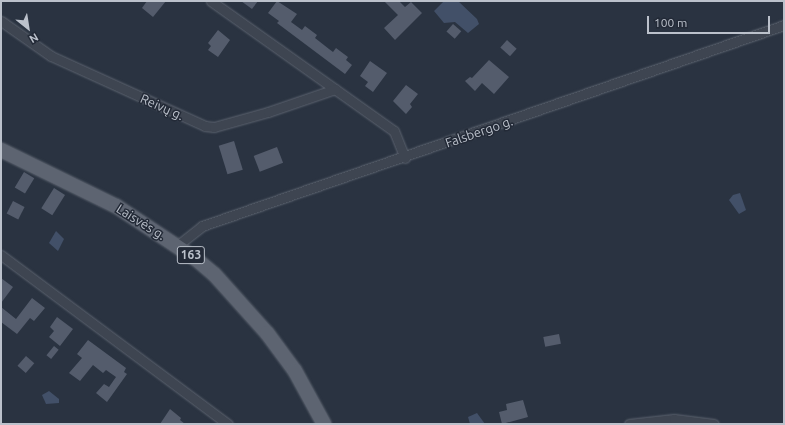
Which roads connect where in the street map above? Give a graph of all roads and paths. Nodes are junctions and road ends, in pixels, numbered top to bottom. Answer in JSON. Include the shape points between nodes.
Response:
{"nodes":[{"id":1,"x":212,"y":1,"type":"edge"},
{"id":2,"x":1,"y":21,"type":"edge"},
{"id":3,"x":784,"y":25,"type":"edge"},
{"id":4,"x":335,"y":89,"type":"junction"},
{"id":5,"x":1,"y":150,"type":"edge"},
{"id":6,"x":404,"y":158,"type":"junction"},
{"id":7,"x":178,"y":245,"type":"junction"},
{"id":8,"x":1,"y":255,"type":"edge"},
{"id":9,"x":228,"y":424,"type":"edge"},
{"id":10,"x":324,"y":424,"type":"edge"},
{"id":11,"x":629,"y":424,"type":"edge"},
{"id":12,"x":714,"y":424,"type":"edge"}],
"edges":[{"from":1,"to":4,"type":"street"},
{"from":2,"to":4,"type":"street","name":"Reivų g.","via":[[51,56],[205,126],[214,127],[268,112]]},
{"from":3,"to":6,"type":"street","name":"Falsbergo g."},
{"from":4,"to":6,"type":"street","via":[[394,131]]},
{"from":5,"to":7,"type":"main road","name":"Laisvės g.","number":"163","via":[[116,206]]},
{"from":6,"to":7,"type":"street","name":"Falsbergo g.","via":[[202,226]]},
{"from":7,"to":10,"type":"main road","name":"Laisvės g.","number":"163","via":[[214,274],[267,333],[295,371]]},
{"from":8,"to":9,"type":"street"},
{"from":11,"to":12,"type":"street","via":[[674,419]]}]}
